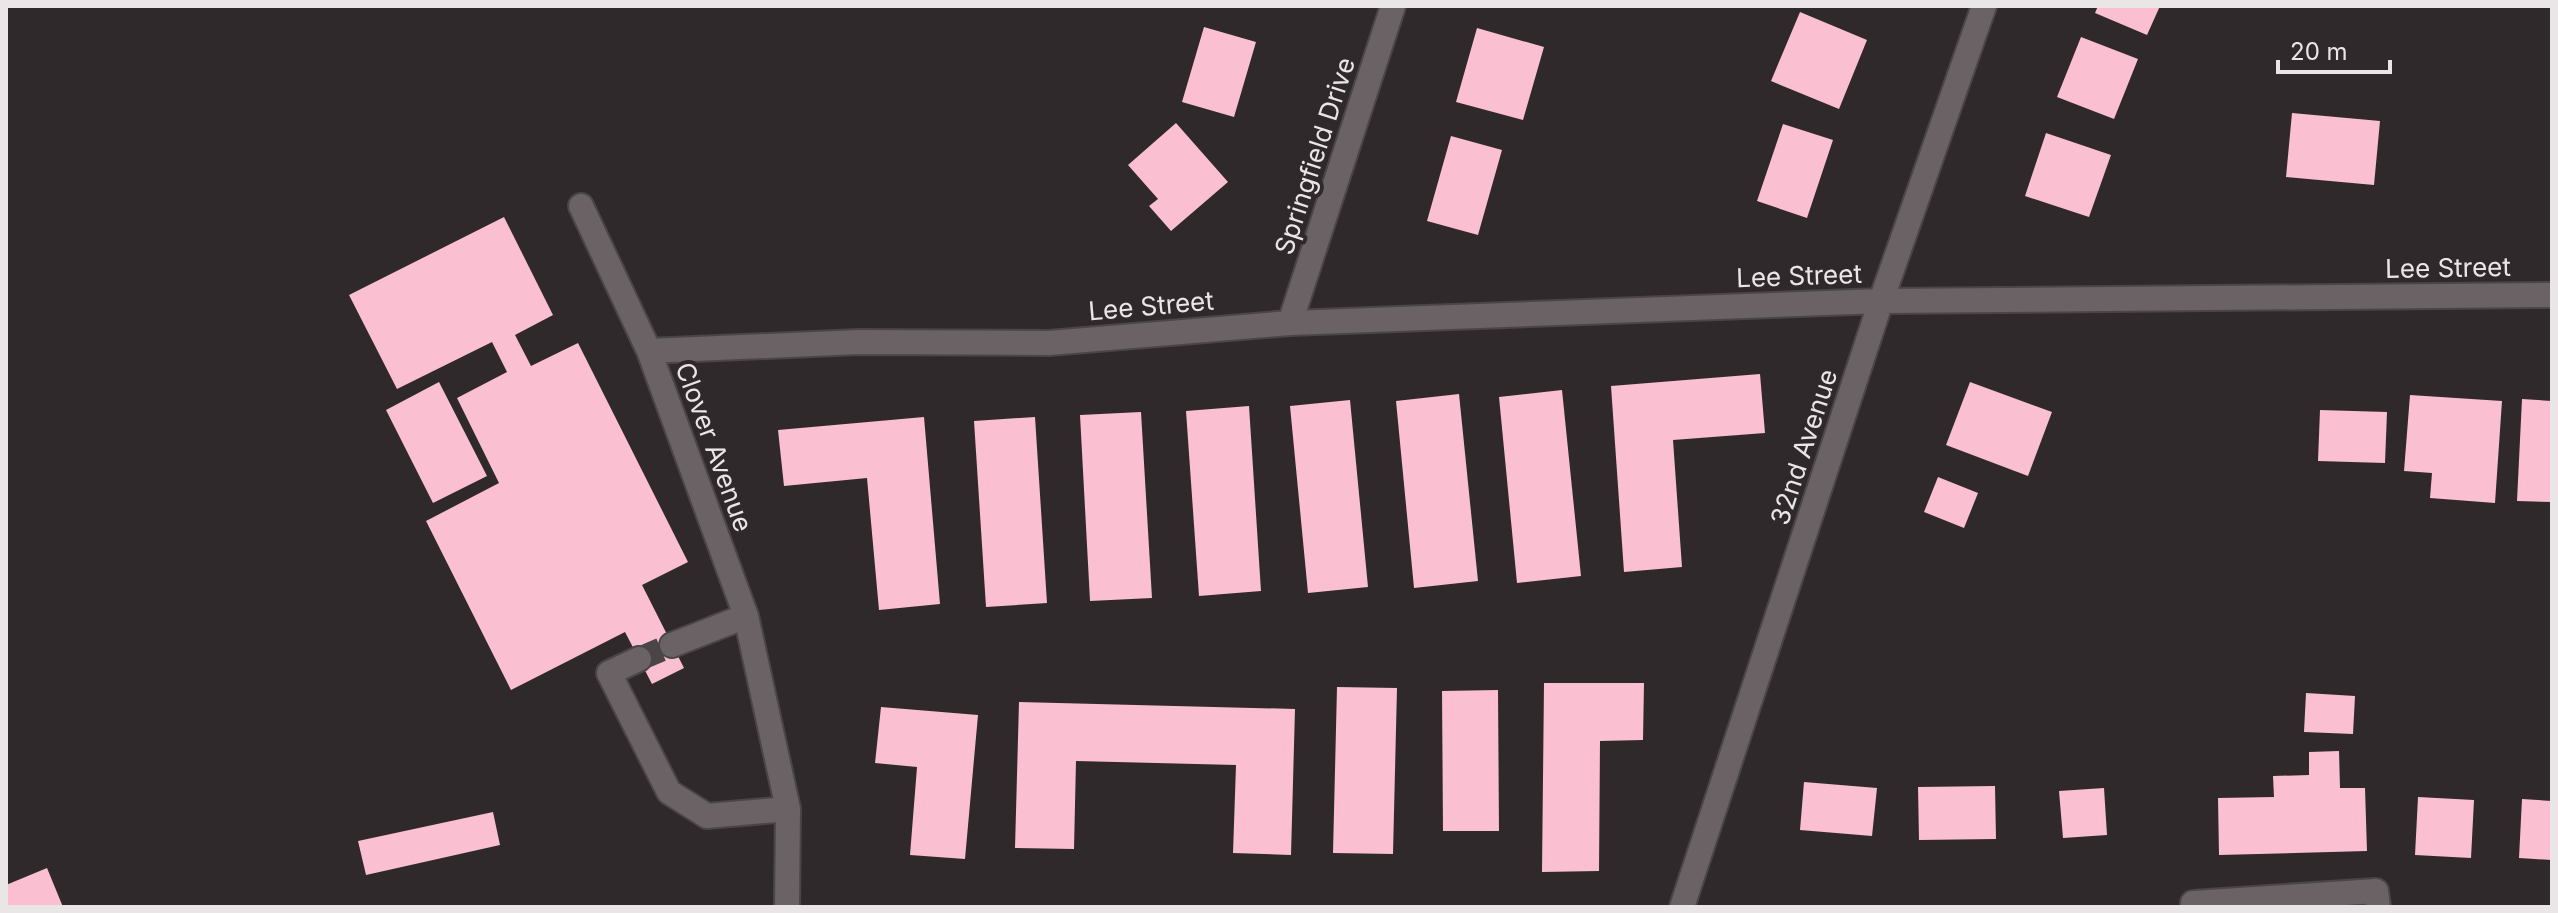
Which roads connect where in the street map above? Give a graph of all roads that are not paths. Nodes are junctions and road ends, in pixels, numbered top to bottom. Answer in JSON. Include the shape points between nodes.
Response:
{"nodes":[{"id":1,"x":1393,"y":6,"type":"edge"},
{"id":2,"x":1984,"y":6,"type":"edge"},
{"id":3,"x":581,"y":206,"type":"dead end"},
{"id":4,"x":2552,"y":295,"type":"edge"},
{"id":5,"x":1881,"y":301,"type":"junction"},
{"id":6,"x":1290,"y":323,"type":"junction"},
{"id":7,"x":1049,"y":343,"type":"joint"},
{"id":8,"x":649,"y":351,"type":"junction"},
{"id":9,"x":746,"y":616,"type":"junction"},
{"id":10,"x":672,"y":645,"type":"tunnel mouth"},
{"id":11,"x":639,"y":659,"type":"tunnel mouth"},
{"id":12,"x":788,"y":809,"type":"junction"},
{"id":13,"x":787,"y":907,"type":"edge"},
{"id":14,"x":1682,"y":907,"type":"edge"},
{"id":15,"x":2193,"y":907,"type":"edge"},
{"id":16,"x":2378,"y":907,"type":"edge"}],
"edges":[{"from":1,"to":6,"type":"street","name":"Springfield Drive"},
{"from":2,"to":5,"type":"street","name":"32nd Avenue"},
{"from":3,"to":8,"type":"street"},
{"from":4,"to":5,"type":"street","name":"Lee Street"},
{"from":5,"to":6,"type":"street","name":"Lee Street"},
{"from":5,"to":14,"type":"street","name":"32nd Avenue"},
{"from":6,"to":7,"type":"street","name":"Lee Street"},
{"from":7,"to":8,"type":"street","name":"Clover Avenue","via":[[859,342]]},
{"from":8,"to":9,"type":"street","name":"Clover Avenue"},
{"from":9,"to":10,"type":"street"},
{"from":9,"to":12,"type":"street","name":"Clover Avenue"},
{"from":11,"to":12,"type":"street","via":[[609,673],[669,792],[707,816]]},
{"from":12,"to":13,"type":"street","name":"Clover Avenue"},
{"from":15,"to":16,"type":"street","via":[[2376,891]]}]}
